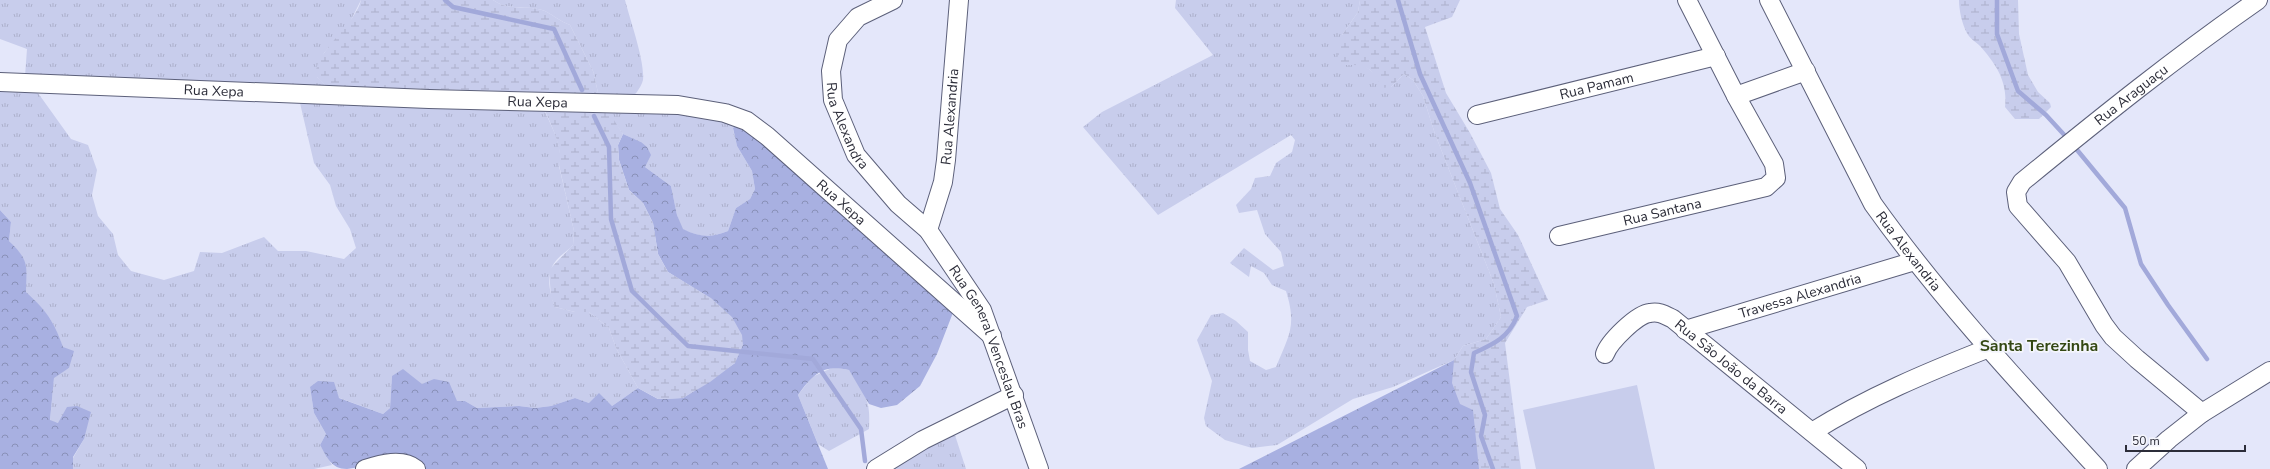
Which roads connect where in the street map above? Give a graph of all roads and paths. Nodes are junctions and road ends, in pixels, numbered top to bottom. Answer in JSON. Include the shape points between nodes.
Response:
{"nodes":[{"id":1,"x":894,"y":0,"type":"edge"},
{"id":2,"x":960,"y":0,"type":"edge"},
{"id":3,"x":1687,"y":0,"type":"edge"},
{"id":4,"x":1769,"y":0,"type":"edge"},
{"id":5,"x":2258,"y":0,"type":"edge"},
{"id":6,"x":1716,"y":56,"type":"junction"},
{"id":7,"x":1806,"y":71,"type":"junction"},
{"id":8,"x":0,"y":82,"type":"edge"},
{"id":9,"x":1736,"y":96,"type":"junction"},
{"id":10,"x":1477,"y":115,"type":"dead end"},
{"id":11,"x":928,"y":230,"type":"junction"},
{"id":12,"x":1559,"y":236,"type":"dead end"},
{"id":13,"x":1915,"y":261,"type":"junction"},
{"id":14,"x":1685,"y":330,"type":"junction"},
{"id":15,"x":992,"y":336,"type":"junction"},
{"id":16,"x":1989,"y":348,"type":"junction"},
{"id":17,"x":1605,"y":354,"type":"dead end"},
{"id":18,"x":2270,"y":371,"type":"edge"},
{"id":19,"x":1014,"y":395,"type":"junction"},
{"id":20,"x":2202,"y":413,"type":"junction"},
{"id":21,"x":1812,"y":432,"type":"junction"},
{"id":22,"x":365,"y":469,"type":"edge"},
{"id":23,"x":416,"y":469,"type":"edge"},
{"id":24,"x":876,"y":469,"type":"edge"},
{"id":25,"x":1039,"y":469,"type":"edge"},
{"id":26,"x":1856,"y":469,"type":"edge"},
{"id":27,"x":2098,"y":469,"type":"edge"},
{"id":28,"x":2136,"y":469,"type":"edge"}],
"edges":[{"from":1,"to":11,"type":"street","name":"Rua Alexandra","via":[[858,17],[838,40],[830,71],[833,100],[856,155],[898,204]]},
{"from":2,"to":11,"type":"street","name":"Rua Alexandria","via":[[943,182]]},
{"from":3,"to":6,"type":"street"},
{"from":4,"to":7,"type":"street","name":"Rua Alexandria"},
{"from":5,"to":20,"type":"street","name":"Rua Araguaçu","via":[[2154,75],[2022,182],[2016,192],[2018,206],[2067,262],[2097,315],[2113,337]]},
{"from":6,"to":9,"type":"street"},
{"from":6,"to":10,"type":"street","name":"Rua Pamam"},
{"from":7,"to":9,"type":"street"},
{"from":7,"to":13,"type":"street","name":"Rua Alexandria","via":[[1873,204]]},
{"from":8,"to":15,"type":"street","name":"Rua Xepa","via":[[429,99],[678,105],[725,114],[747,121],[767,136]]},
{"from":9,"to":12,"type":"street","name":"Rua Santana","via":[[1774,164],[1776,178],[1766,187]]},
{"from":11,"to":15,"type":"street","name":"Rua General Venceslau Bras","via":[[982,310]]},
{"from":13,"to":14,"type":"street","name":"Travessa Alexandria"},
{"from":13,"to":16,"type":"street","name":"Rua Alexandria"},
{"from":14,"to":17,"type":"street","name":"Rua São João da Barra","via":[[1660,312],[1649,312],[1617,336],[1607,346]]},
{"from":14,"to":21,"type":"street","name":"Rua São João da Barra"},
{"from":15,"to":19,"type":"street","name":"Rua General Venceslau Bras"},
{"from":16,"to":21,"type":"street","via":[[1896,386],[1842,413]]},
{"from":16,"to":27,"type":"street","name":"Rua Alexandria"},
{"from":18,"to":20,"type":"street"},
{"from":19,"to":24,"type":"street","via":[[923,440]]},
{"from":19,"to":25,"type":"street","name":"Rua General Venceslau Bras"},
{"from":20,"to":28,"type":"street"},
{"from":21,"to":26,"type":"street","name":"Rua São João da Barra"},
{"from":22,"to":23,"type":"street","via":[[390,462]]}]}
